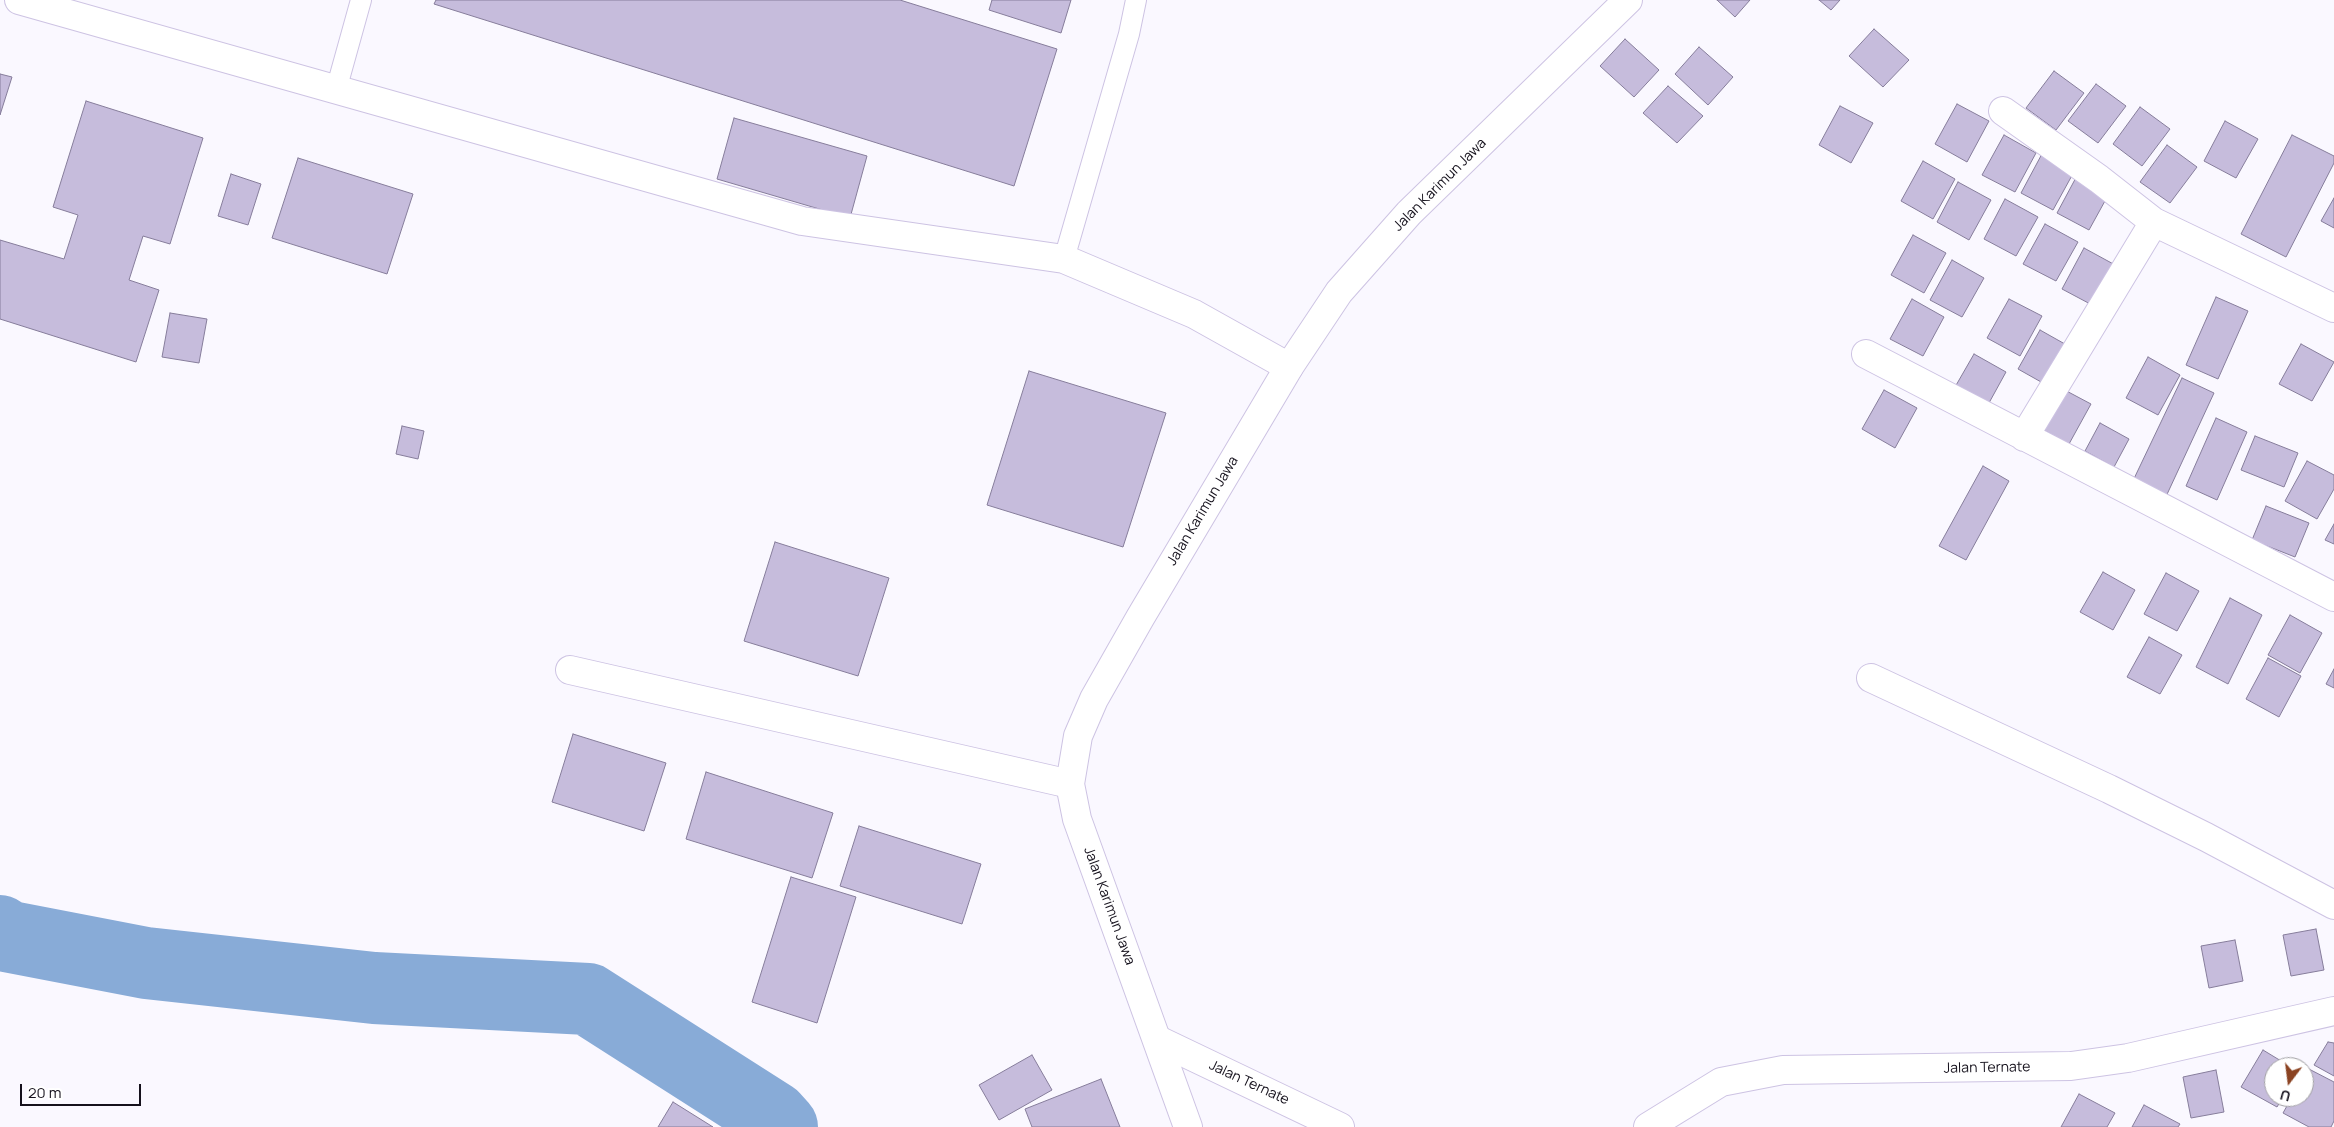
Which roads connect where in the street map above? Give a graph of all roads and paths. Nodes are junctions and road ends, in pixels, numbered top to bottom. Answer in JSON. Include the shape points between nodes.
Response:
{"nodes":[{"id":1,"x":19,"y":0,"type":"edge"},
{"id":2,"x":361,"y":0,"type":"edge"},
{"id":3,"x":1136,"y":0,"type":"edge"},
{"id":4,"x":1628,"y":0,"type":"edge"},
{"id":5,"x":336,"y":90,"type":"junction"},
{"id":6,"x":2004,"y":111,"type":"dead end"},
{"id":7,"x":2154,"y":222,"type":"junction"},
{"id":8,"x":1064,"y":258,"type":"junction"},
{"id":9,"x":2334,"y":308,"type":"edge"},
{"id":10,"x":1866,"y":354,"type":"dead end"},
{"id":11,"x":1289,"y":367,"type":"junction"},
{"id":12,"x":2024,"y":437,"type":"junction"},
{"id":13,"x":2334,"y":597,"type":"edge"},
{"id":14,"x":570,"y":670,"type":"dead end"},
{"id":15,"x":1871,"y":678,"type":"dead end"},
{"id":16,"x":1070,"y":784,"type":"junction"},
{"id":17,"x":2334,"y":905,"type":"edge"},
{"id":18,"x":2333,"y":1013,"type":"edge"},
{"id":19,"x":1158,"y":1040,"type":"junction"},
{"id":20,"x":1188,"y":1127,"type":"edge"},
{"id":21,"x":1340,"y":1127,"type":"edge"},
{"id":22,"x":1648,"y":1127,"type":"edge"}],
"edges":[{"from":1,"to":5,"type":"street"},
{"from":2,"to":5,"type":"lane"},
{"from":3,"to":8,"type":"lane"},
{"from":4,"to":11,"type":"street","name":"Jalan Karimun Jawa","via":[[1409,213],[1339,292]]},
{"from":5,"to":8,"type":"street","via":[[802,222]]},
{"from":6,"to":7,"type":"street"},
{"from":7,"to":9,"type":"street"},
{"from":7,"to":12,"type":"street"},
{"from":8,"to":11,"type":"street","via":[[1194,314]]},
{"from":10,"to":12,"type":"street"},
{"from":11,"to":16,"type":"street","name":"Jalan Karimun Jawa","via":[[1094,699],[1078,736]]},
{"from":12,"to":13,"type":"street"},
{"from":14,"to":16,"type":"street"},
{"from":15,"to":17,"type":"street","via":[[2108,788]]},
{"from":16,"to":19,"type":"street","name":"Jalan Karimun Jawa","via":[[1077,819]]},
{"from":18,"to":22,"type":"street","name":"Jalan Ternate","via":[[2128,1058],[2071,1066],[1783,1070],[1721,1082]]},
{"from":19,"to":20,"type":"street","name":"Jalan Karimun Jawa"},
{"from":19,"to":21,"type":"street","name":"Jalan Ternate"}]}
